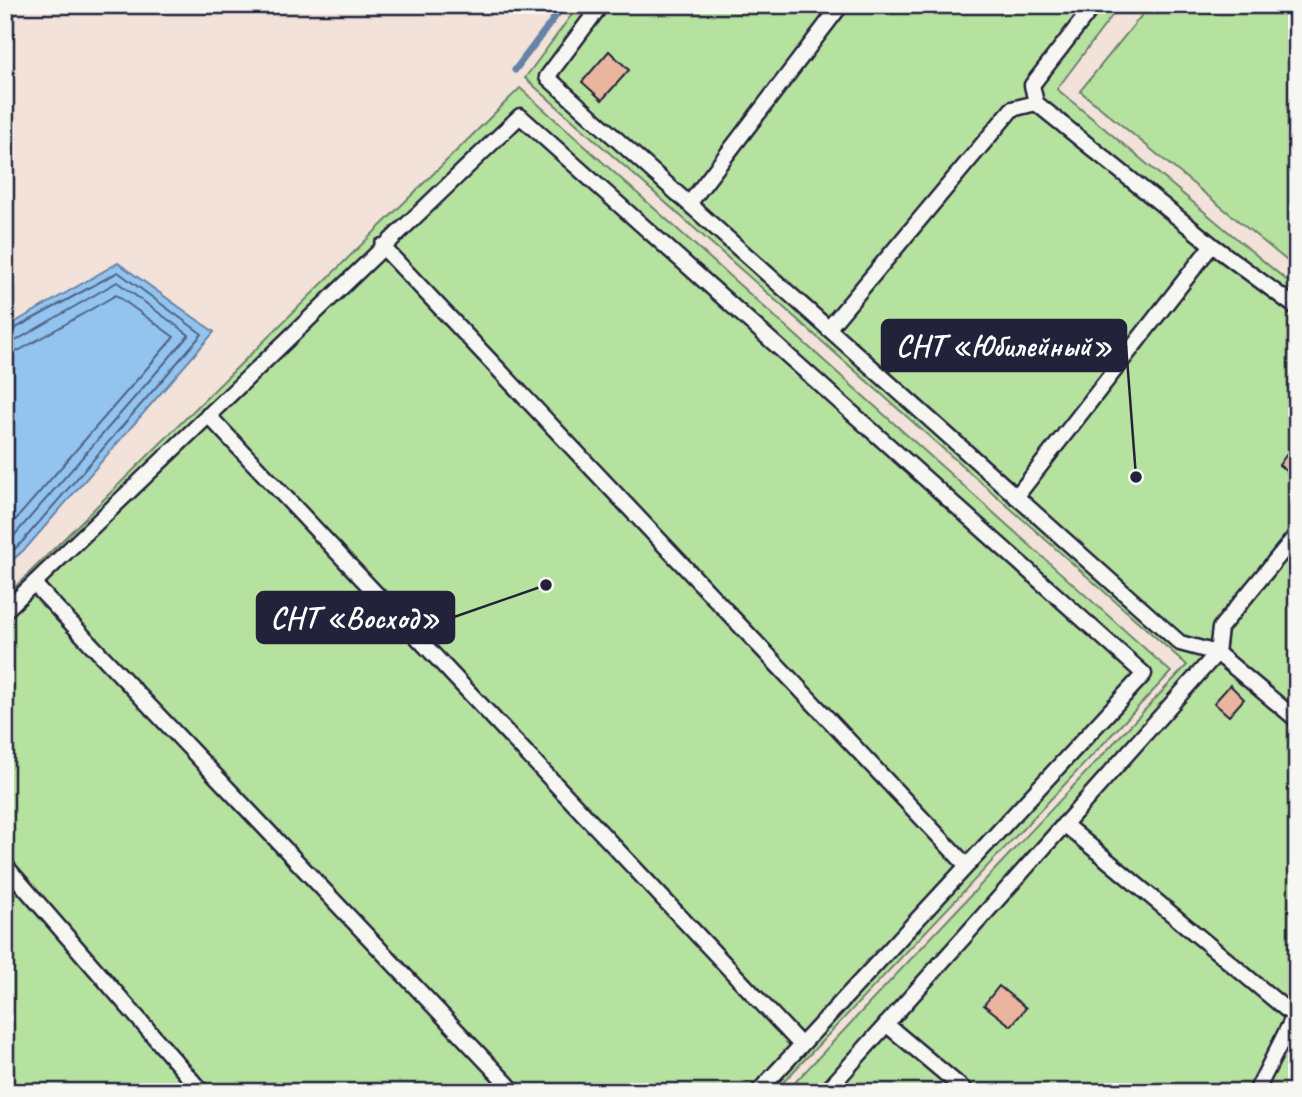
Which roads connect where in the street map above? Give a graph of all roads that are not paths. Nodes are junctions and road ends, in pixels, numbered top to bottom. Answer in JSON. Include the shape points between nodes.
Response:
{"nodes":[{"id":1,"x":601,"y":5,"type":"edge"},
{"id":2,"x":841,"y":5,"type":"edge"},
{"id":3,"x":1094,"y":5,"type":"edge"},
{"id":4,"x":1036,"y":103,"type":"junction"},
{"id":5,"x":689,"y":204,"type":"junction"},
{"id":6,"x":1212,"y":245,"type":"junction"},
{"id":7,"x":382,"y":246,"type":"junction"},
{"id":8,"x":1297,"y":308,"type":"edge"},
{"id":9,"x":828,"y":329,"type":"junction"},
{"id":10,"x":208,"y":415,"type":"junction"},
{"id":11,"x":1016,"y":497,"type":"junction"},
{"id":12,"x":1297,"y":534,"type":"edge"},
{"id":13,"x":34,"y":584,"type":"junction"},
{"id":14,"x":5,"y":611,"type":"edge"},
{"id":15,"x":1216,"y":653,"type":"junction"},
{"id":16,"x":1297,"y":720,"type":"edge"},
{"id":17,"x":1064,"y":824,"type":"junction"},
{"id":18,"x":5,"y":865,"type":"edge"},
{"id":19,"x":966,"y":865,"type":"junction"},
{"id":20,"x":1295,"y":1013,"type":"edge"},
{"id":21,"x":886,"y":1024,"type":"junction"},
{"id":22,"x":801,"y":1045,"type":"junction"},
{"id":23,"x":202,"y":1092,"type":"edge"},
{"id":24,"x":515,"y":1092,"type":"edge"},
{"id":25,"x":758,"y":1092,"type":"edge"},
{"id":26,"x":826,"y":1092,"type":"edge"},
{"id":27,"x":967,"y":1092,"type":"edge"},
{"id":28,"x":1256,"y":1092,"type":"edge"}],
"edges":[{"from":1,"to":5,"type":"lane","via":[[547,78]]},
{"from":2,"to":5,"type":"lane"},
{"from":3,"to":4,"type":"lane","via":[[1032,85]]},
{"from":4,"to":6,"type":"lane"},
{"from":4,"to":9,"type":"lane","via":[[1012,109]]},
{"from":5,"to":9,"type":"lane"},
{"from":6,"to":8,"type":"lane"},
{"from":6,"to":11,"type":"lane"},
{"from":7,"to":10,"type":"lane"},
{"from":7,"to":19,"type":"lane"},
{"from":7,"to":19,"type":"lane","via":[[520,116],[1144,674]]},
{"from":9,"to":11,"type":"lane"},
{"from":10,"to":13,"type":"lane"},
{"from":10,"to":22,"type":"lane"},
{"from":11,"to":15,"type":"lane","via":[[1180,643]]},
{"from":12,"to":15,"type":"lane","via":[[1220,628]]},
{"from":13,"to":14,"type":"lane"},
{"from":13,"to":24,"type":"lane"},
{"from":15,"to":16,"type":"lane"},
{"from":15,"to":17,"type":"lane"},
{"from":17,"to":20,"type":"lane"},
{"from":17,"to":21,"type":"lane"},
{"from":18,"to":23,"type":"lane"},
{"from":19,"to":22,"type":"lane"},
{"from":20,"to":28,"type":"lane"},
{"from":21,"to":26,"type":"lane"},
{"from":21,"to":27,"type":"lane"},
{"from":22,"to":25,"type":"lane"}]}
